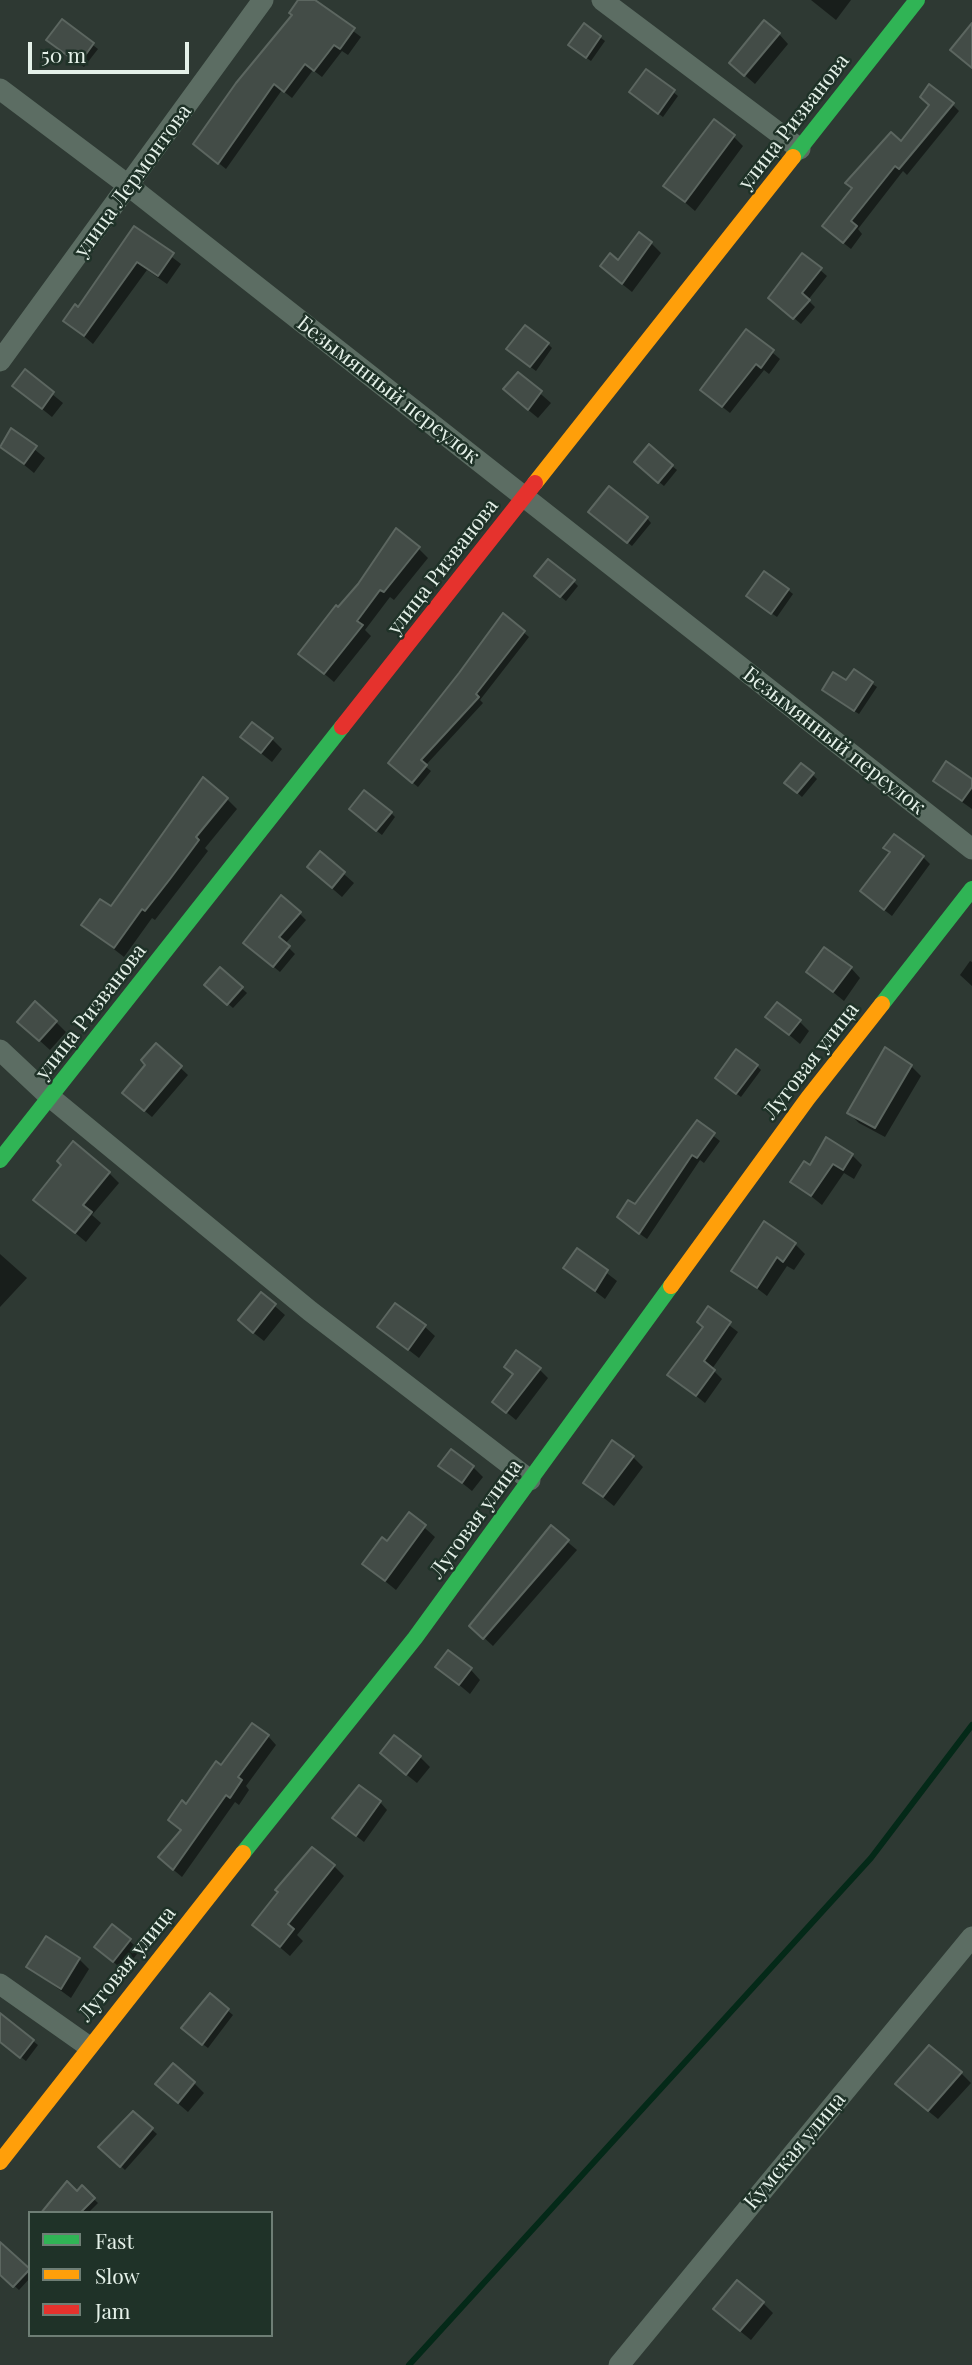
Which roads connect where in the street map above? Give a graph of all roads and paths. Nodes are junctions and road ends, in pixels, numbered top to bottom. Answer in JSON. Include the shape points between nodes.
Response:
{"nodes":[{"id":1,"x":263,"y":0,"type":"edge"},
{"id":2,"x":601,"y":0,"type":"edge"},
{"id":3,"x":917,"y":0,"type":"edge"},
{"id":4,"x":0,"y":89,"type":"edge"},
{"id":5,"x":800,"y":149,"type":"junction"},
{"id":6,"x":129,"y":186,"type":"junction"},
{"id":7,"x":0,"y":361,"type":"edge"},
{"id":8,"x":524,"y":499,"type":"junction"},
{"id":9,"x":972,"y":849,"type":"edge"},
{"id":10,"x":972,"y":889,"type":"edge"},
{"id":11,"x":0,"y":1050,"type":"edge"},
{"id":12,"x":50,"y":1097,"type":"junction"},
{"id":13,"x":0,"y":1160,"type":"edge"},
{"id":14,"x":530,"y":1480,"type":"junction"},
{"id":15,"x":972,"y":1937,"type":"edge"},
{"id":16,"x":0,"y":1984,"type":"edge"},
{"id":17,"x":88,"y":2046,"type":"junction"},
{"id":18,"x":0,"y":2162,"type":"edge"},
{"id":19,"x":619,"y":2365,"type":"edge"}],
"edges":[{"from":1,"to":6,"type":"street","name":"улица Лермонтова"},
{"from":2,"to":5,"type":"street"},
{"from":3,"to":5,"type":"street","name":"улица Ризванова"},
{"from":4,"to":6,"type":"street","name":"Безымянный переулок"},
{"from":5,"to":8,"type":"street","name":"улица Ризванова"},
{"from":6,"to":7,"type":"street","name":"улица Лермонтова"},
{"from":6,"to":8,"type":"street","name":"Безымянный переулок"},
{"from":8,"to":9,"type":"street","name":"Безымянный переулок"},
{"from":8,"to":12,"type":"street","name":"улица Ризванова"},
{"from":10,"to":14,"type":"street","name":"Луговая улица","via":[[808,1098]]},
{"from":11,"to":12,"type":"street"},
{"from":12,"to":13,"type":"street","name":"улица Ризванова"},
{"from":12,"to":14,"type":"street","via":[[310,1311]]},
{"from":14,"to":17,"type":"street","name":"Луговая улица","via":[[415,1638]]},
{"from":15,"to":19,"type":"street","name":"Кумская улица"},
{"from":16,"to":17,"type":"street"},
{"from":17,"to":18,"type":"street","name":"Луговая улица"}]}
